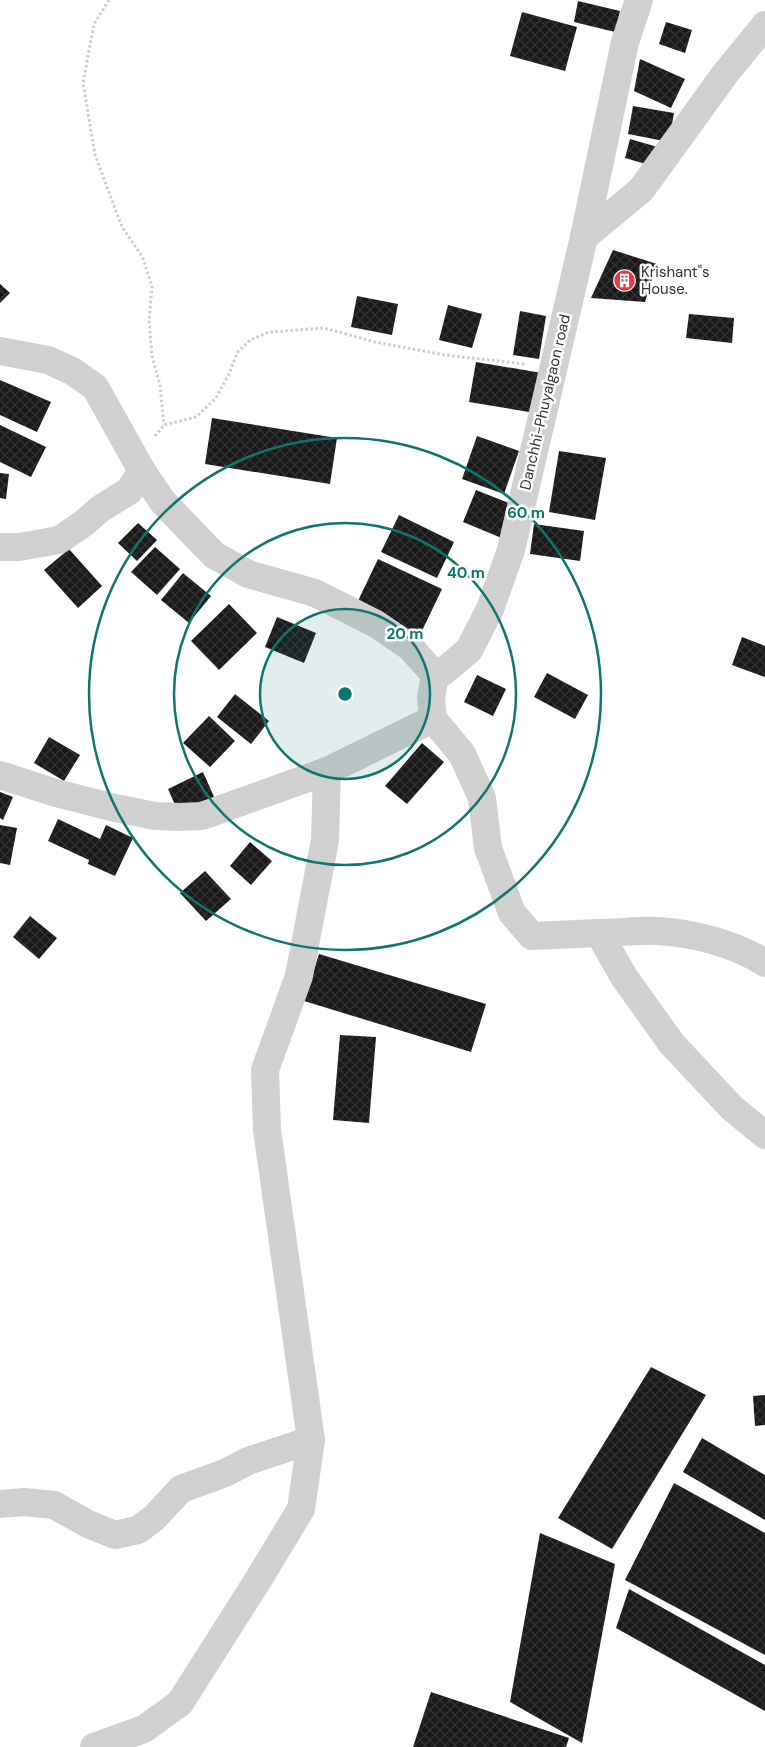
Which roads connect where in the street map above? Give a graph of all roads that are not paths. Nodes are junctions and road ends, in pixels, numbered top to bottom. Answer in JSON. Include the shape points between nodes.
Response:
{"nodes":[{"id":1,"x":639,"y":0,"type":"edge"},
{"id":2,"x":765,"y":25,"type":"edge"},
{"id":3,"x":584,"y":237,"type":"junction"},
{"id":4,"x":0,"y":351,"type":"edge"},
{"id":5,"x":142,"y":471,"type":"junction"},
{"id":6,"x":0,"y":547,"type":"edge"},
{"id":7,"x":435,"y":675,"type":"junction"},
{"id":8,"x":434,"y":719,"type":"junction"},
{"id":9,"x":327,"y":771,"type":"junction"},
{"id":10,"x":0,"y":775,"type":"edge"},
{"id":11,"x":599,"y":933,"type":"junction"},
{"id":12,"x":765,"y":963,"type":"edge"},
{"id":13,"x":765,"y":1135,"type":"edge"},
{"id":14,"x":311,"y":1440,"type":"junction"},
{"id":15,"x":0,"y":1504,"type":"edge"},
{"id":16,"x":94,"y":1747,"type":"edge"}],
"edges":[{"from":1,"to":3,"type":"street","name":"Danchhi-Phuyalgaon road","via":[[625,42]]},
{"from":2,"to":3,"type":"street","via":[[725,74],[641,190]]},
{"from":3,"to":7,"type":"street","name":"Danchhi-Phuyalgaon road","via":[[511,550],[490,609],[469,650]]},
{"from":4,"to":5,"type":"street","via":[[48,360],[95,387]]},
{"from":5,"to":6,"type":"street","via":[[128,491],[59,540]]},
{"from":5,"to":7,"type":"street","via":[[163,502],[214,555],[248,574],[315,593],[376,624],[410,647]]},
{"from":7,"to":8,"type":"street","via":[[430,698]]},
{"from":8,"to":9,"type":"street"},
{"from":8,"to":11,"type":"street","via":[[462,754],[482,798],[488,848],[512,913],[532,936]]},
{"from":9,"to":10,"type":"street","via":[[202,816],[179,818],[115,808]]},
{"from":9,"to":14,"type":"street","via":[[326,840],[300,966],[265,1070],[267,1130]]},
{"from":11,"to":12,"type":"street","via":[[658,931],[708,939],[750,953]]},
{"from":11,"to":13,"type":"street","via":[[624,977],[672,1044],[732,1108]]},
{"from":14,"to":15,"type":"street","via":[[248,1461],[181,1489],[154,1518],[138,1530],[123,1534],[115,1535],[88,1524],[54,1505]]},
{"from":14,"to":16,"type":"street","via":[[301,1508],[180,1703],[144,1729]]}]}
